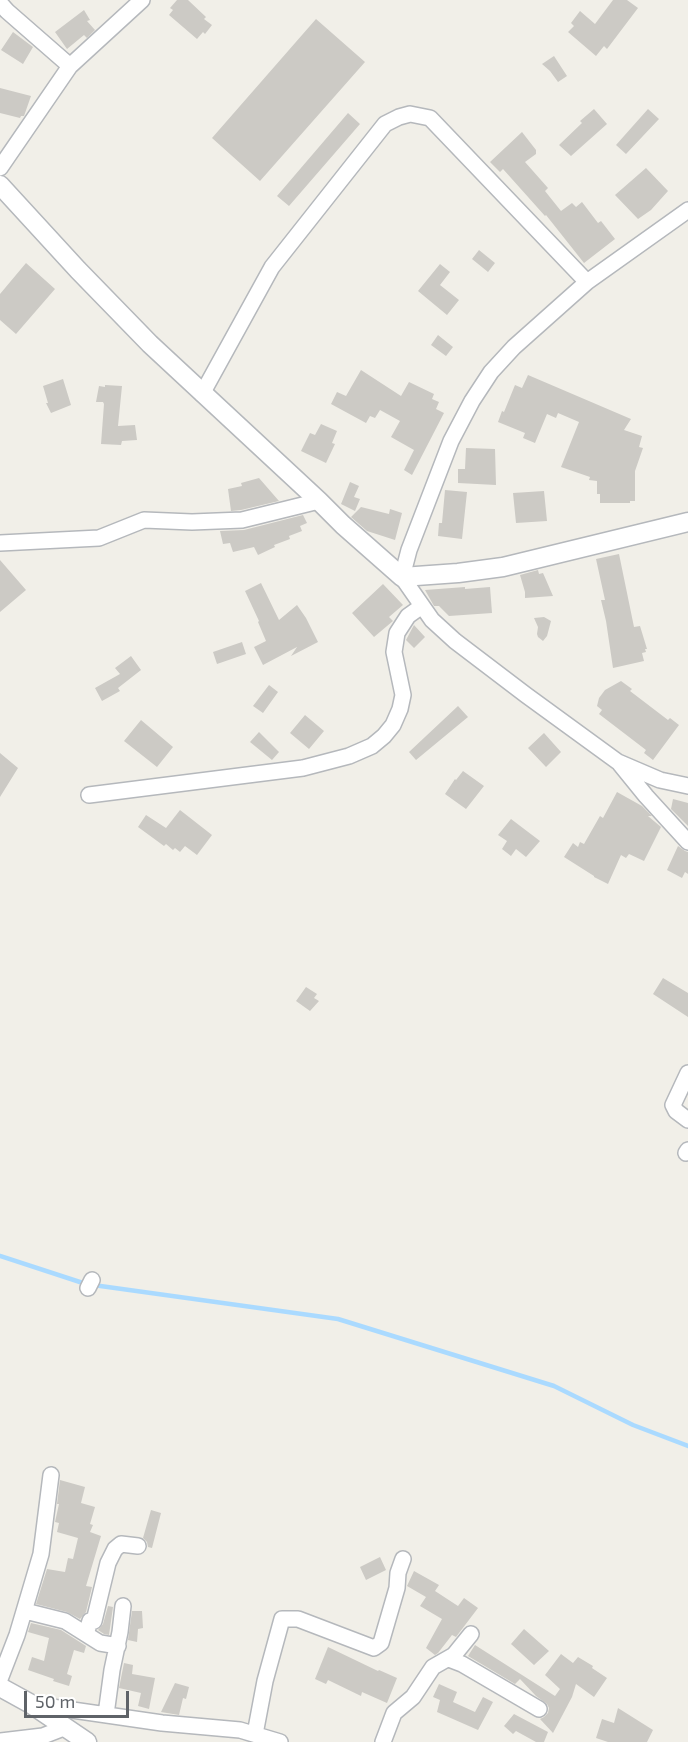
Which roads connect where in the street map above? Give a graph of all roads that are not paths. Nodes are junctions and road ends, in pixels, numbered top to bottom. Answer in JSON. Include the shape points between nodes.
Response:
{"nodes":[{"id":1,"x":142,"y":0,"type":"edge"},
{"id":2,"x":0,"y":3,"type":"edge"},
{"id":3,"x":70,"y":66,"type":"junction"},
{"id":4,"x":0,"y":168,"type":"edge"},
{"id":5,"x":0,"y":185,"type":"edge"},
{"id":6,"x":688,"y":210,"type":"edge"},
{"id":7,"x":587,"y":282,"type":"junction"},
{"id":8,"x":202,"y":393,"type":"junction"},
{"id":9,"x":319,"y":501,"type":"junction"},
{"id":10,"x":688,"y":522,"type":"edge"},
{"id":11,"x":0,"y":543,"type":"edge"},
{"id":12,"x":402,"y":577,"type":"junction"},
{"id":13,"x":422,"y":606,"type":"junction"},
{"id":14,"x":618,"y":762,"type":"junction"},
{"id":15,"x":688,"y":786,"type":"edge"},
{"id":16,"x":89,"y":795,"type":"dead end"},
{"id":17,"x":688,"y":842,"type":"edge"},
{"id":18,"x":688,"y":1073,"type":"edge"},
{"id":19,"x":688,"y":1120,"type":"edge"},
{"id":20,"x":51,"y":1476,"type":"dead end"},
{"id":21,"x":138,"y":1546,"type":"dead end"},
{"id":22,"x":403,"y":1560,"type":"dead end"},
{"id":23,"x":123,"y":1606,"type":"dead end"},
{"id":24,"x":25,"y":1611,"type":"junction"},
{"id":25,"x":86,"y":1634,"type":"junction"},
{"id":26,"x":471,"y":1634,"type":"dead end"},
{"id":27,"x":118,"y":1646,"type":"junction"},
{"id":28,"x":449,"y":1659,"type":"junction"},
{"id":29,"x":0,"y":1679,"type":"edge"},
{"id":30,"x":0,"y":1687,"type":"edge"},
{"id":31,"x":32,"y":1704,"type":"junction"},
{"id":32,"x":107,"y":1707,"type":"dead end"},
{"id":33,"x":539,"y":1709,"type":"dead end"},
{"id":34,"x":66,"y":1727,"type":"junction"},
{"id":35,"x":255,"y":1734,"type":"junction"},
{"id":36,"x":0,"y":1741,"type":"edge"},
{"id":37,"x":87,"y":1742,"type":"edge"},
{"id":38,"x":280,"y":1742,"type":"edge"},
{"id":39,"x":383,"y":1742,"type":"edge"}],
"edges":[{"from":1,"to":3,"type":"street"},
{"from":2,"to":3,"type":"street"},
{"from":3,"to":4,"type":"street"},
{"from":5,"to":8,"type":"street","via":[[116,310]]},
{"from":6,"to":7,"type":"street"},
{"from":7,"to":8,"type":"street","via":[[430,118],[410,114],[399,117],[385,124],[272,267]]},
{"from":7,"to":12,"type":"street","via":[[514,347],[472,401],[451,441]]},
{"from":8,"to":9,"type":"street"},
{"from":9,"to":11,"type":"street","via":[[242,520],[144,520],[99,538]]},
{"from":9,"to":12,"type":"street"},
{"from":10,"to":12,"type":"street","via":[[503,567]]},
{"from":12,"to":13,"type":"street"},
{"from":13,"to":14,"type":"street","via":[[455,641]]},
{"from":13,"to":16,"type":"street","via":[[408,616],[397,633],[394,652],[403,695],[400,709],[393,725],[372,746],[303,768]]},
{"from":14,"to":15,"type":"street","via":[[660,780]]},
{"from":14,"to":17,"type":"street"},
{"from":18,"to":19,"type":"street","via":[[672,1105]]},
{"from":20,"to":24,"type":"street","via":[[43,1546]]},
{"from":21,"to":25,"type":"street","via":[[121,1544],[115,1549],[94,1621],[90,1621]]},
{"from":22,"to":35,"type":"street","via":[[381,1643],[374,1648],[298,1619],[282,1619]]},
{"from":23,"to":27,"type":"street"},
{"from":24,"to":25,"type":"street","via":[[65,1621]]},
{"from":24,"to":29,"type":"street"},
{"from":25,"to":27,"type":"street"},
{"from":26,"to":28,"type":"street"},
{"from":27,"to":32,"type":"street"},
{"from":28,"to":33,"type":"street"},
{"from":28,"to":39,"type":"street","via":[[433,1667],[413,1697],[394,1713]]},
{"from":30,"to":31,"type":"street"},
{"from":31,"to":34,"type":"street"},
{"from":31,"to":35,"type":"street"},
{"from":34,"to":36,"type":"street","via":[[43,1736]]},
{"from":34,"to":37,"type":"street"},
{"from":35,"to":38,"type":"street"}]}
